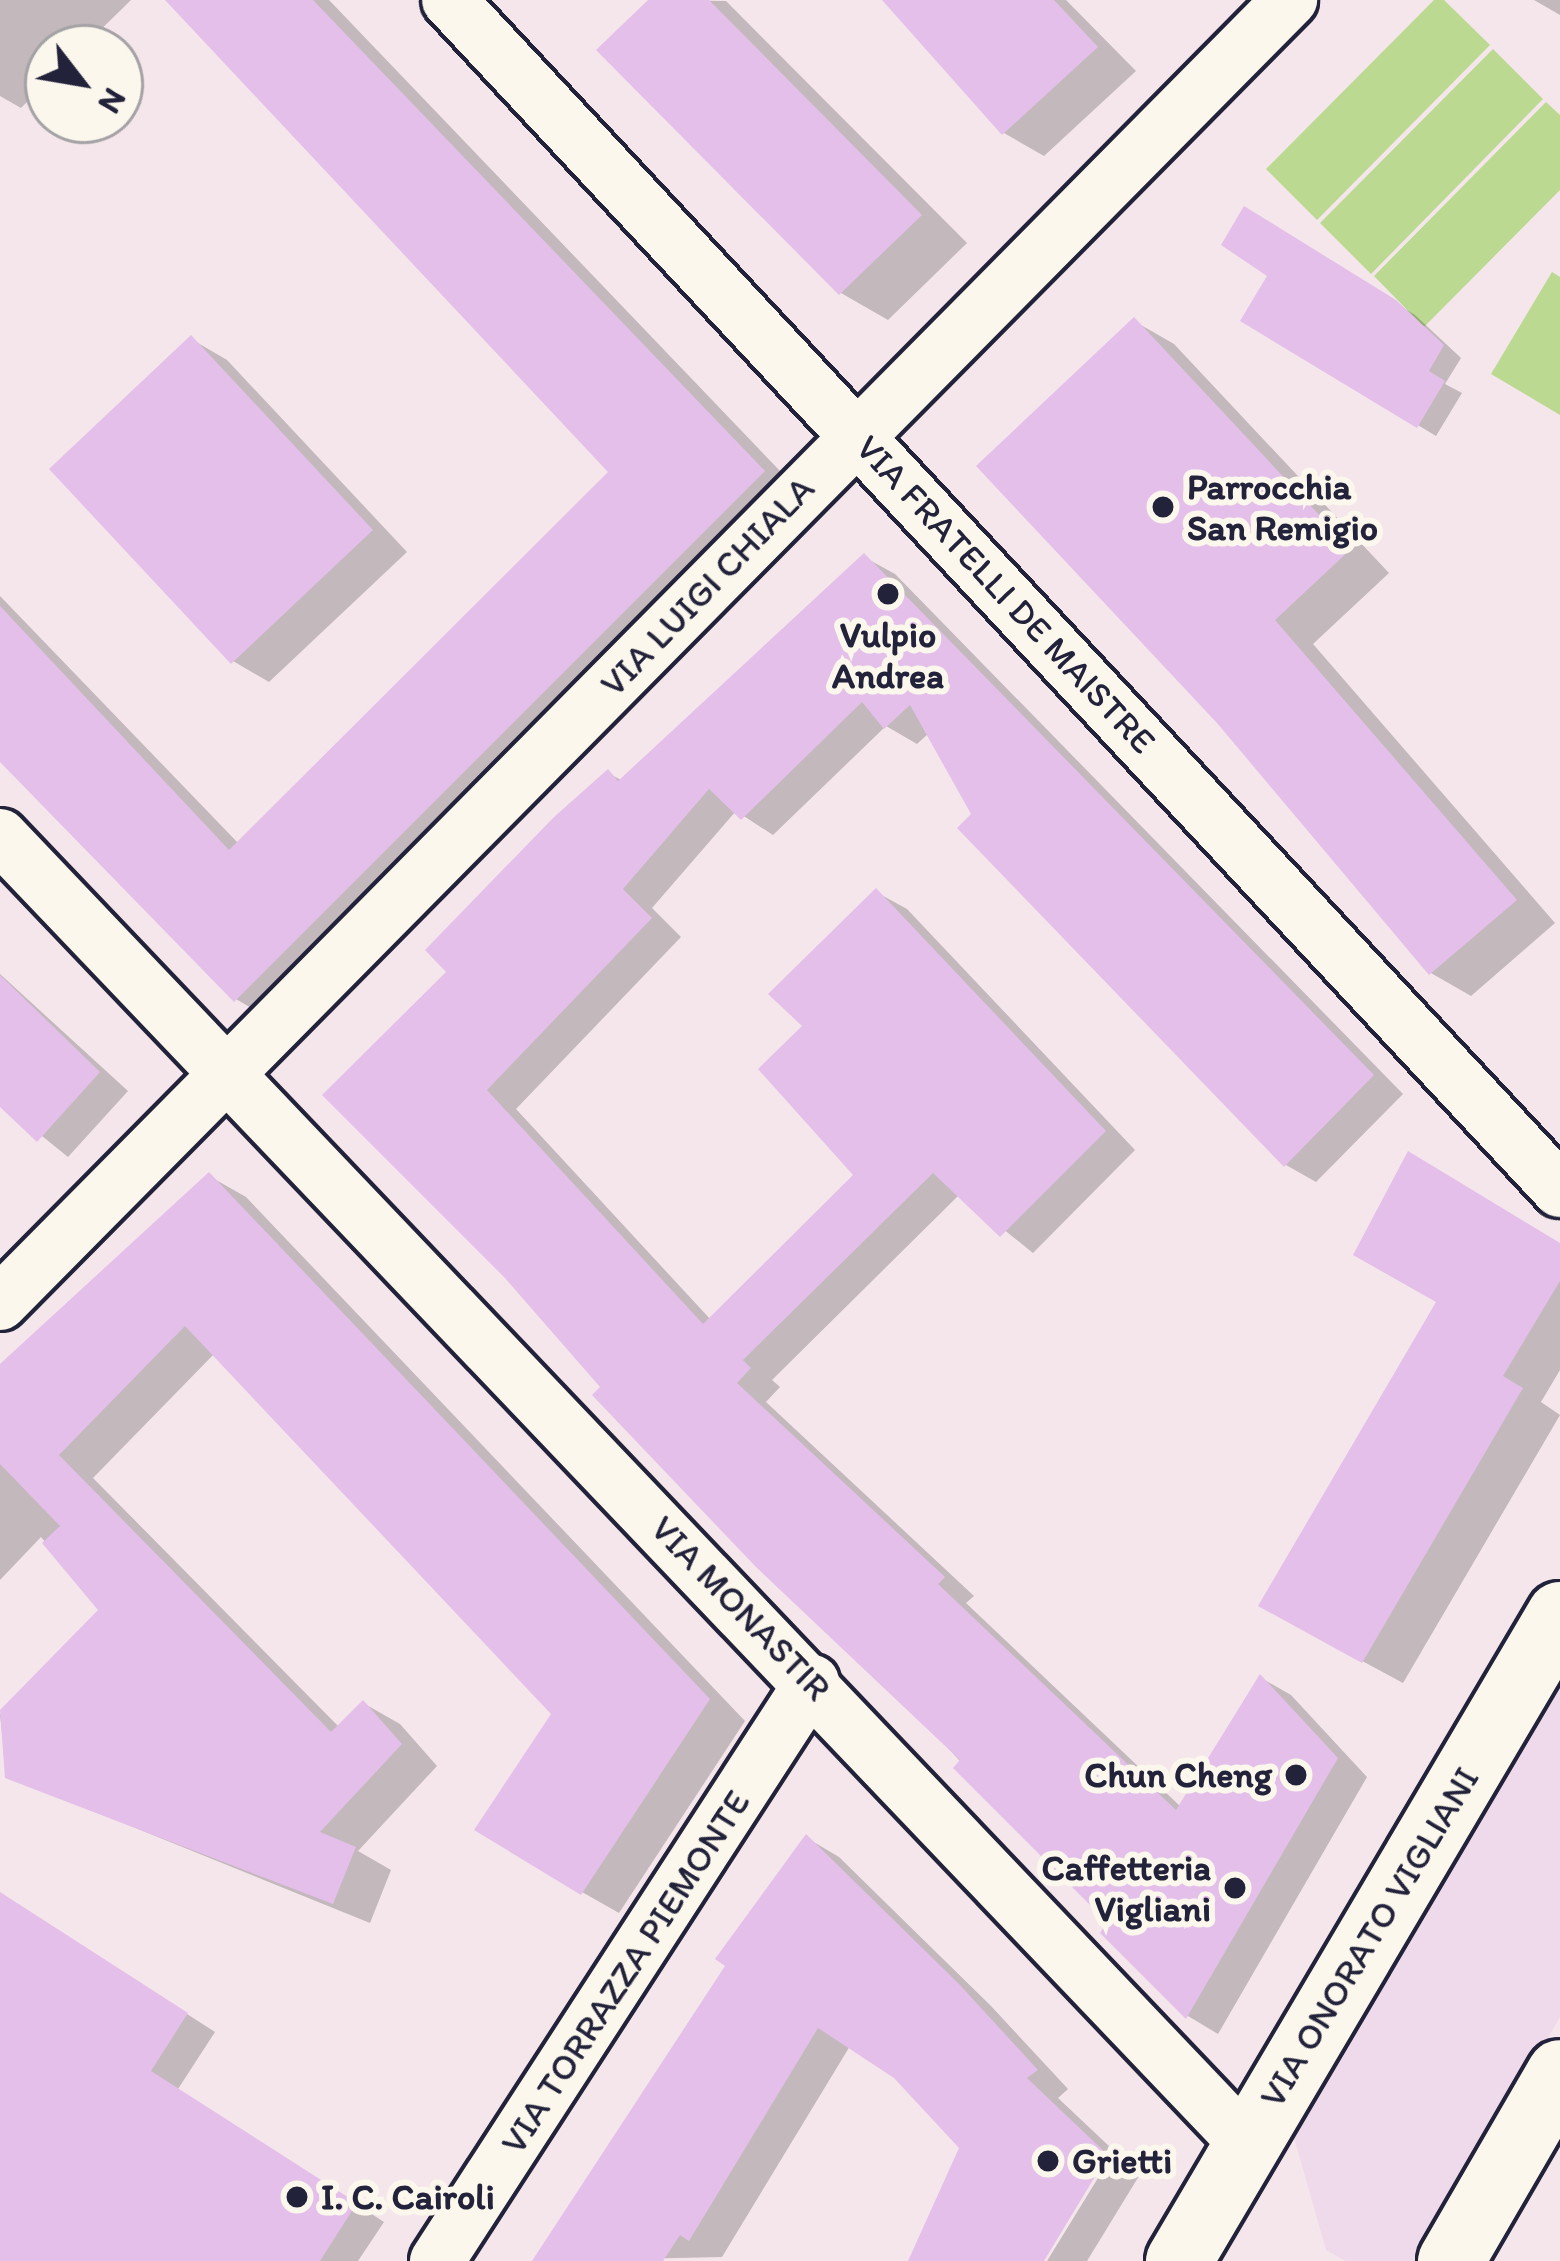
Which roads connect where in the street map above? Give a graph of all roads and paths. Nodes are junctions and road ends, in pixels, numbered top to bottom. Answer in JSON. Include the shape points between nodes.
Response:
{"nodes":[{"id":1,"x":449,"y":0,"type":"edge"},
{"id":2,"x":1290,"y":0,"type":"edge"},
{"id":3,"x":856,"y":433,"type":"junction"},
{"id":4,"x":0,"y":836,"type":"edge"},
{"id":5,"x":231,"y":1076,"type":"junction"},
{"id":6,"x":1560,"y":1190,"type":"edge"},
{"id":7,"x":0,"y":1303,"type":"edge"},
{"id":8,"x":1560,"y":1615,"type":"edge"},
{"id":9,"x":812,"y":1682,"type":"junction"},
{"id":10,"x":1560,"y":2073,"type":"edge"},
{"id":11,"x":1247,"y":2144,"type":"junction"},
{"id":12,"x":437,"y":2261,"type":"edge"},
{"id":13,"x":1179,"y":2261,"type":"edge"},
{"id":14,"x":1450,"y":2261,"type":"edge"}],
"edges":[{"from":1,"to":3,"type":"street","name":"VIA FRATELLI DE MAISTRE"},
{"from":2,"to":3,"type":"street","name":"VIA LUIGI CHIALA"},
{"from":3,"to":5,"type":"street","name":"VIA LUIGI CHIALA"},
{"from":3,"to":6,"type":"street","name":"VIA FRATELLI DE MAISTRE"},
{"from":4,"to":5,"type":"street","name":"VIA MONASTIR"},
{"from":5,"to":7,"type":"street"},
{"from":5,"to":9,"type":"street","name":"VIA MONASTIR"},
{"from":8,"to":11,"type":"main road","name":"VIA ONORATO VIGLIANI"},
{"from":9,"to":11,"type":"street","name":"VIA MONASTIR"},
{"from":9,"to":12,"type":"street","name":"VIA TORRAZZA PIEMONTE"},
{"from":10,"to":14,"type":"main road"},
{"from":11,"to":13,"type":"main road","name":"VIA ONORATO VIGLIANI"}]}
